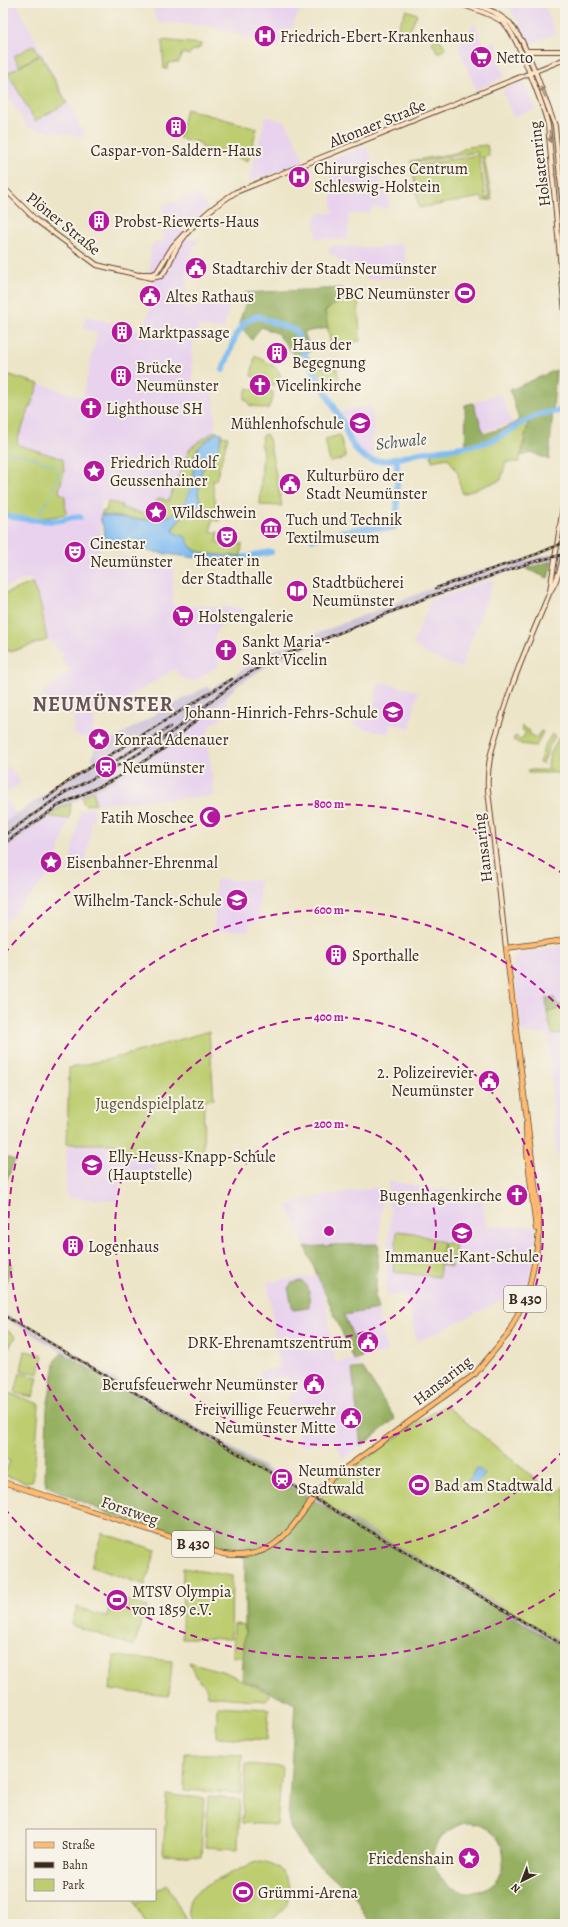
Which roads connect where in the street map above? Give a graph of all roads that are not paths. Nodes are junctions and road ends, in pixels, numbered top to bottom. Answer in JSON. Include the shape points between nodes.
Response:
{"nodes":[{"id":1,"x":458,"y":3,"type":"edge"},
{"id":2,"x":472,"y":3,"type":"edge"},
{"id":3,"x":527,"y":51,"type":"junction"},
{"id":4,"x":565,"y":52,"type":"edge"},
{"id":5,"x":565,"y":60,"type":"edge"},
{"id":6,"x":535,"y":71,"type":"junction"},
{"id":7,"x":529,"y":74,"type":"junction"},
{"id":8,"x":3,"y":187,"type":"edge"},
{"id":9,"x":565,"y":228,"type":"edge"},
{"id":10,"x":186,"y":233,"type":"junction"},
{"id":11,"x":168,"y":253,"type":"junction"},
{"id":12,"x":170,"y":261,"type":"junction"},
{"id":13,"x":162,"y":266,"type":"junction"},
{"id":14,"x":156,"y":273,"type":"joint"},
{"id":15,"x":138,"y":274,"type":"junction"},
{"id":16,"x":161,"y":276,"type":"junction"},
{"id":17,"x":565,"y":313,"type":"edge"},
{"id":18,"x":565,"y":494,"type":"edge"},
{"id":19,"x":565,"y":545,"type":"edge"},
{"id":20,"x":550,"y":594,"type":"junction"},
{"id":21,"x":565,"y":940,"type":"edge"},
{"id":22,"x":506,"y":948,"type":"junction"},
{"id":23,"x":3,"y":1482,"type":"edge"},
{"id":24,"x":311,"y":1502,"type":"joint"}],
"edges":[{"from":1,"to":7,"type":"main road","name":"Holsatenring","via":[[496,18],[507,26]]},
{"from":2,"to":3,"type":"main road","name":"Holsatenring","via":[[494,12],[510,23]]},
{"from":3,"to":4,"type":"main road"},
{"from":3,"to":6,"type":"main road","name":"Holsatenring"},
{"from":5,"to":6,"type":"main road","name":"Altonaer Straße"},
{"from":6,"to":7,"type":"main road","name":"Altonaer Straße"},
{"from":9,"to":6,"type":"main road","name":"Holsatenring","one_way":true,"via":[[555,126]]},
{"from":7,"to":10,"type":"main road","name":"Altonaer Straße","via":[[236,192],[209,210]]},
{"from":7,"to":17,"type":"main road","name":"Holsatenring","one_way":true,"via":[[548,125]]},
{"from":8,"to":15,"type":"main road","name":"Plöner Straße","via":[[36,220],[91,261],[107,268]]},
{"from":10,"to":11,"type":"main road","name":"Altonaer Straße"},
{"from":10,"to":12,"type":"main road","name":"Altonaer Straße"},
{"from":11,"to":12,"type":"main road"},
{"from":11,"to":13,"type":"main road","name":"Altonaer Straße"},
{"from":12,"to":16,"type":"main road","name":"Altonaer Straße"},
{"from":13,"to":14,"type":"main road","name":"Altonaer Straße"},
{"from":13,"to":16,"type":"main road","name":"Altonaer Straße"},
{"from":14,"to":15,"type":"main road","name":"Plöner Straße"},
{"from":15,"to":16,"type":"main road","name":"Plöner Straße","via":[[153,278]]},
{"from":18,"to":20,"type":"main road","name":"Hansaring"},
{"from":19,"to":20,"type":"main road","name":"Hansaring","via":[[556,583]]},
{"from":20,"to":22,"type":"main road","name":"Hansaring","via":[[506,699],[488,764],[488,790]]},
{"from":21,"to":22,"type":"main road"},
{"from":22,"to":24,"type":"main road","name":"Hansaring","number":"B 430","via":[[539,1217],[534,1270],[524,1302],[511,1329],[475,1374],[333,1477]]},
{"from":23,"to":24,"type":"main road","name":"Forstweg","number":"B 430","via":[[223,1554],[236,1556],[262,1552],[281,1540]]}]}
